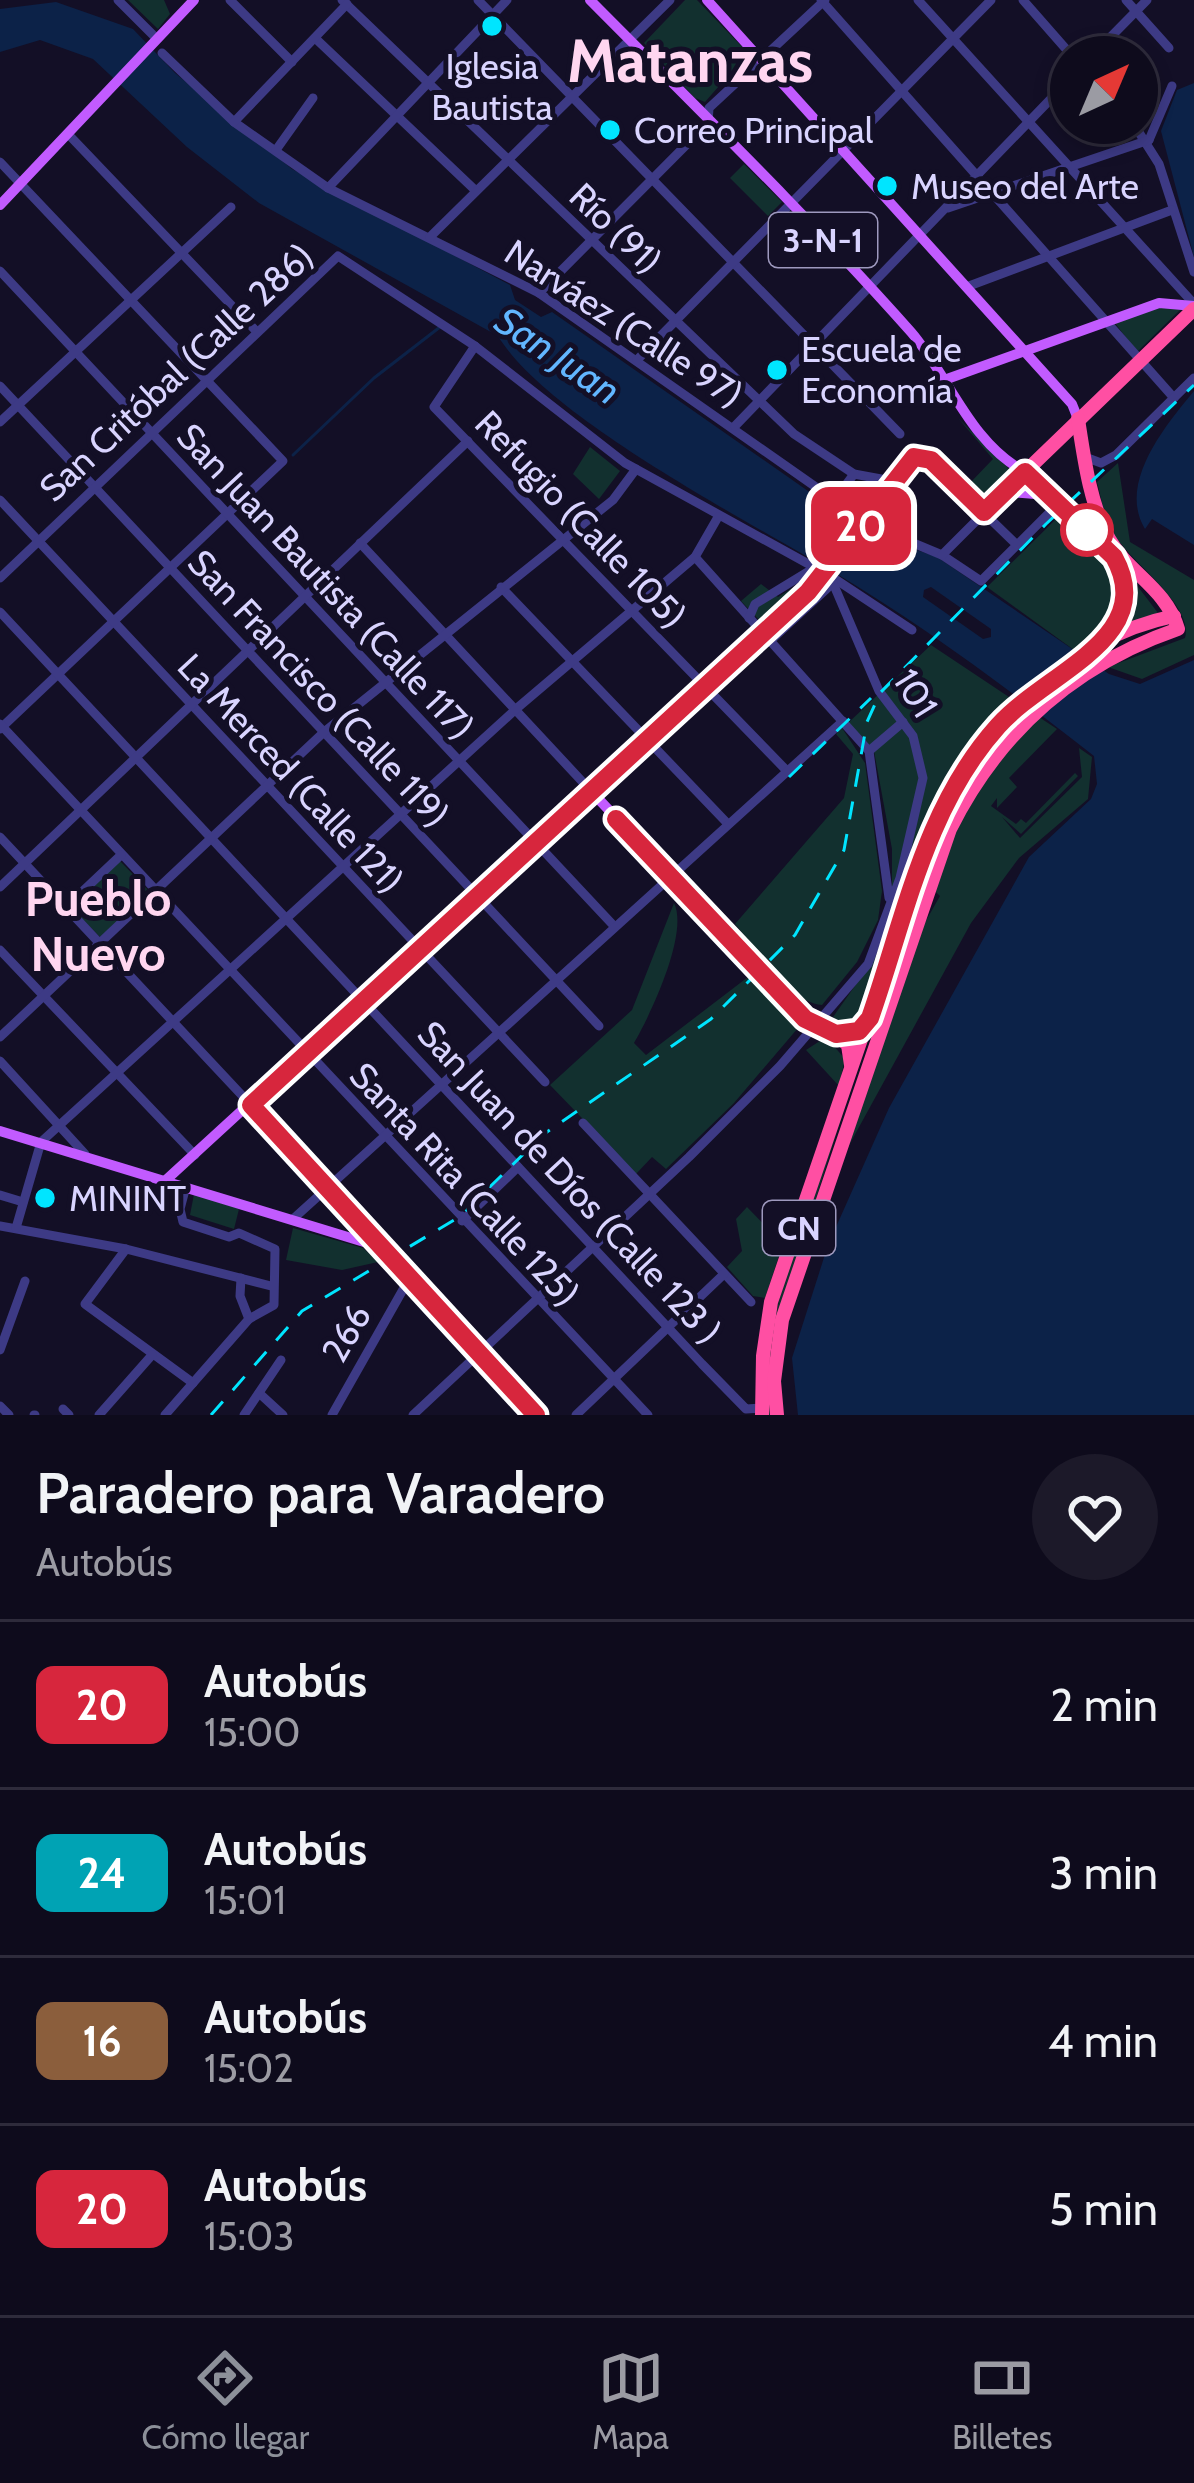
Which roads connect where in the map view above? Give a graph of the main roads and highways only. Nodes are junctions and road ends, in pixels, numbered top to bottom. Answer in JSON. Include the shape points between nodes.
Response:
{"nodes":[{"id":1,"x":172,"y":0,"type":"edge"},
{"id":2,"x":194,"y":0,"type":"edge"},
{"id":3,"x":590,"y":0,"type":"edge"},
{"id":4,"x":707,"y":0,"type":"edge"},
{"id":5,"x":175,"y":20,"type":"junction"},
{"id":6,"x":0,"y":206,"type":"edge"},
{"id":7,"x":1191,"y":312,"type":"edge"},
{"id":8,"x":1028,"y":352,"type":"junction"},
{"id":9,"x":947,"y":380,"type":"junction"},
{"id":10,"x":1078,"y":419,"type":"junction"},
{"id":11,"x":1025,"y":472,"type":"junction"},
{"id":12,"x":1004,"y":493,"type":"junction"},
{"id":13,"x":1053,"y":503,"type":"junction"},
{"id":14,"x":1114,"y":557,"type":"junction"},
{"id":15,"x":1172,"y":623,"type":"junction"},
{"id":16,"x":1095,"y":656,"type":"junction"},
{"id":17,"x":590,"y":791,"type":"junction"},
{"id":18,"x":870,"y":1018,"type":"junction"},
{"id":19,"x":836,"y":1034,"type":"junction"},
{"id":20,"x":866,"y":1048,"type":"junction"},
{"id":21,"x":851,"y":1071,"type":"junction"},
{"id":22,"x":251,"y":1105,"type":"junction"},
{"id":23,"x":0,"y":1131,"type":"edge"},
{"id":24,"x":191,"y":1159,"type":"junction"},
{"id":25,"x":166,"y":1180,"type":"junction"},
{"id":26,"x":185,"y":1186,"type":"junction"},
{"id":27,"x":382,"y":1249,"type":"junction"},
{"id":28,"x":757,"y":1412,"type":"edge"},
{"id":29,"x":536,"y":1415,"type":"edge"}],
"edges":[{"from":1,"to":5,"type":"main road"},
{"from":2,"to":5,"type":"main road"},
{"from":3,"to":9,"type":"main road","number":"3-N-1","via":[[869,287]]},
{"from":4,"to":8,"type":"main road","number":"3-N-1"},
{"from":5,"to":6,"type":"main road"},
{"from":7,"to":8,"type":"main road","via":[[1159,303]]},
{"from":7,"to":10,"type":"highway"},
{"from":8,"to":9,"type":"main road"},
{"from":8,"to":10,"type":"main road","number":"3-N-1"},
{"from":9,"to":11,"type":"main road","number":"3-N-1","via":[[947,392]]},
{"from":10,"to":11,"type":"highway"},
{"from":10,"to":15,"type":"highway","via":[[1111,544],[1153,585]]},
{"from":11,"to":12,"type":"main road"},
{"from":11,"to":13,"type":"highway"},
{"from":12,"to":13,"type":"main road","via":[[1027,490]]},
{"from":12,"to":17,"type":"main road","via":[[984,512],[931,460],[914,457],[766,638]]},
{"from":13,"to":14,"type":"highway"},
{"from":14,"to":15,"type":"highway"},
{"from":14,"to":16,"type":"highway","number":"CN","via":[[1126,584],[1125,612]]},
{"from":15,"to":16,"type":"highway","number":"CN","via":[[1128,628]]},
{"from":16,"to":18,"type":"highway","number":"CN","via":[[1015,708],[968,762],[932,832]]},
{"from":16,"to":20,"type":"highway","number":"CN","via":[[994,753],[950,829]]},
{"from":17,"to":19,"type":"main road","via":[[805,1019]]},
{"from":17,"to":22,"type":"main road"},
{"from":18,"to":19,"type":"highway","via":[[859,1031]]},
{"from":18,"to":20,"type":"highway","number":"CN"},
{"from":19,"to":20,"type":"main road"},
{"from":19,"to":21,"type":"highway","via":[[848,1045]]},
{"from":20,"to":21,"type":"highway","number":"CN"},
{"from":20,"to":28,"type":"highway","number":"CN","via":[[782,1320],[774,1381]]},
{"from":21,"to":28,"type":"highway","number":"CN","via":[[771,1302]]},
{"from":22,"to":24,"type":"main road"},
{"from":22,"to":27,"type":"main road"},
{"from":23,"to":25,"type":"main road"},
{"from":24,"to":25,"type":"main road"},
{"from":24,"to":26,"type":"main road"},
{"from":25,"to":26,"type":"main road"},
{"from":26,"to":27,"type":"main road"},
{"from":27,"to":29,"type":"main road"}]}
